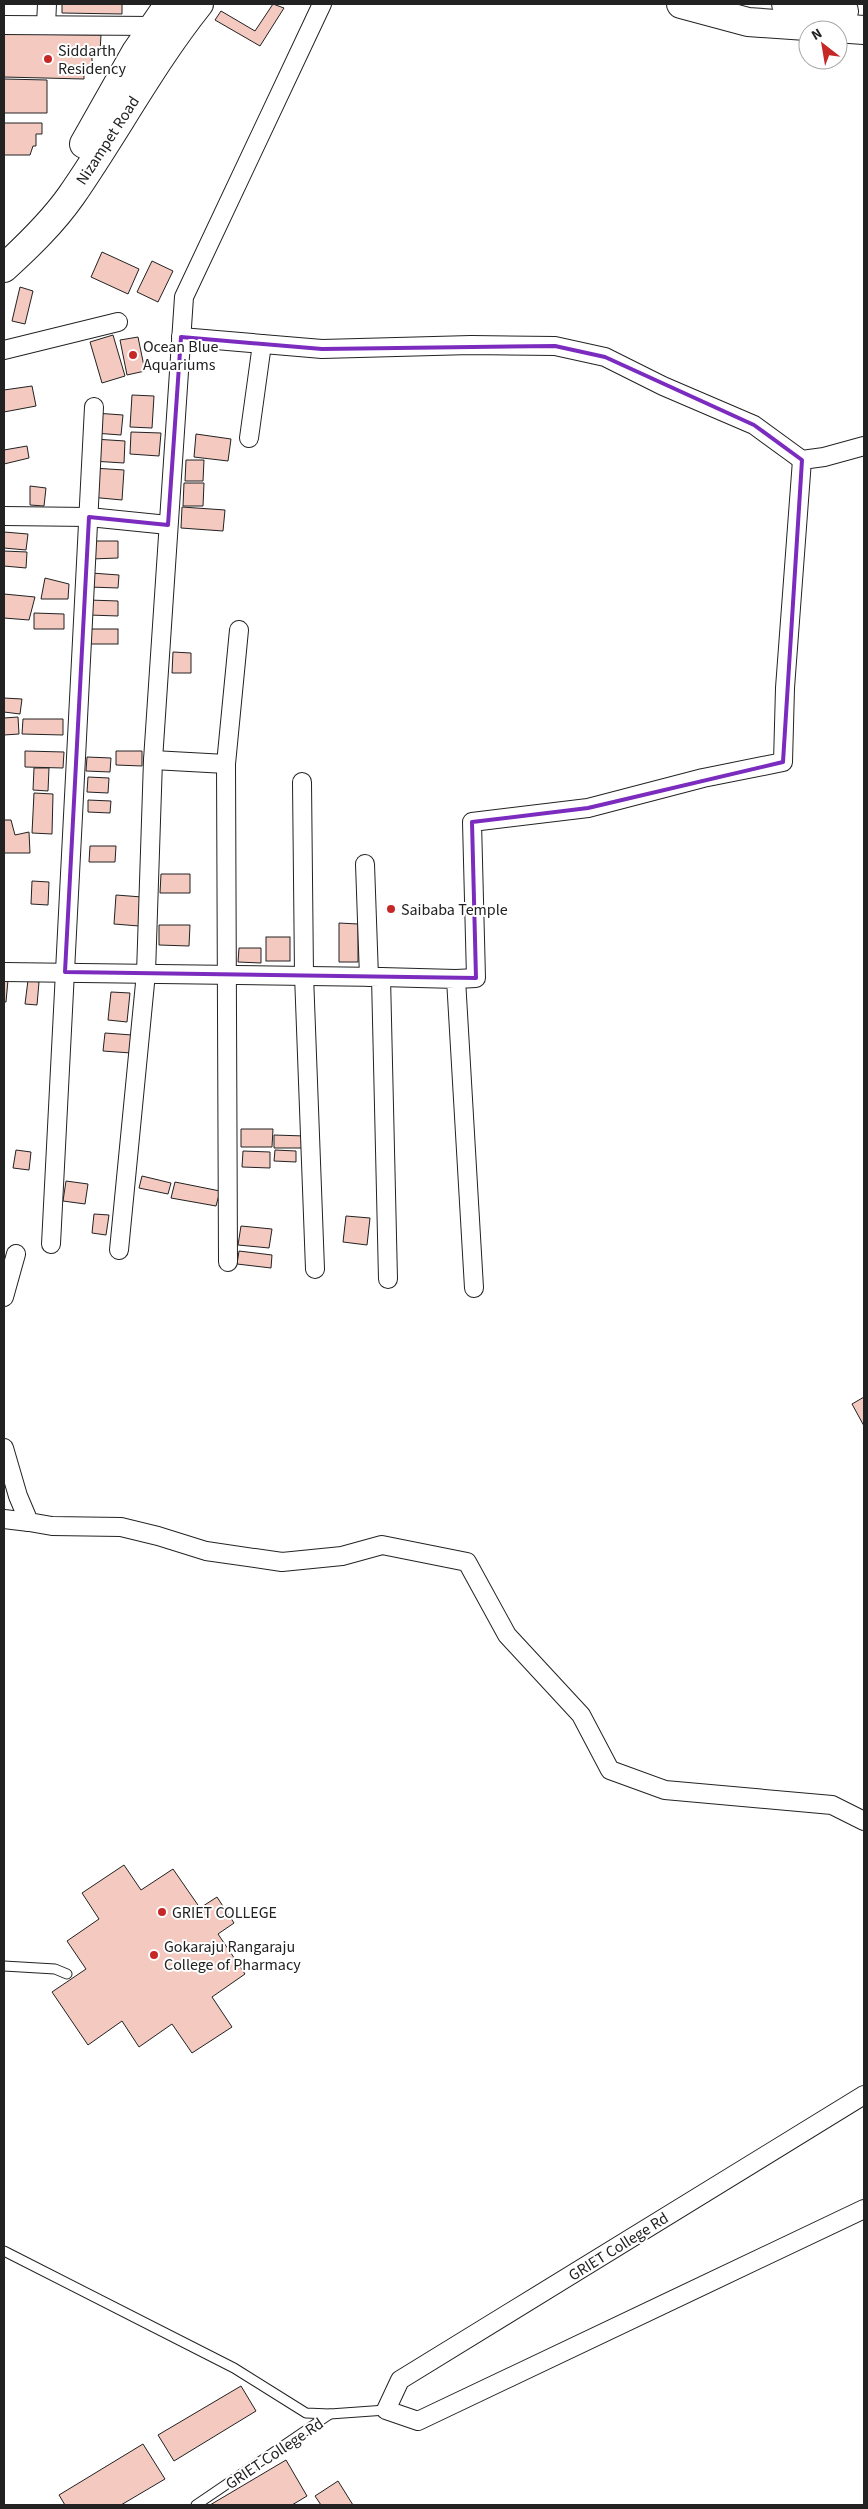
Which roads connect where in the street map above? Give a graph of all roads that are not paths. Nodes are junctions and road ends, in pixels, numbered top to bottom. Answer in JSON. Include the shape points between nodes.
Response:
{"nodes":[{"id":1,"x":46,"y":4,"type":"edge"},
{"id":2,"x":169,"y":4,"type":"edge"},
{"id":3,"x":199,"y":4,"type":"edge"},
{"id":4,"x":322,"y":4,"type":"edge"},
{"id":5,"x":681,"y":4,"type":"edge"},
{"id":6,"x":786,"y":4,"type":"edge"},
{"id":7,"x":864,"y":14,"type":"edge"},
{"id":8,"x":4,"y":25,"type":"edge"},
{"id":9,"x":46,"y":25,"type":"junction"},
{"id":10,"x":154,"y":26,"type":"junction"},
{"id":11,"x":864,"y":30,"type":"edge"},
{"id":12,"x":4,"y":244,"type":"edge"},
{"id":13,"x":4,"y":268,"type":"edge"},
{"id":14,"x":118,"y":322,"type":"dead end"},
{"id":15,"x":181,"y":337,"type":"junction"},
{"id":16,"x":262,"y":344,"type":"junction"},
{"id":17,"x":4,"y":350,"type":"edge"},
{"id":18,"x":94,"y":407,"type":"dead end"},
{"id":19,"x":250,"y":438,"type":"dead end"},
{"id":20,"x":864,"y":446,"type":"edge"},
{"id":21,"x":802,"y":460,"type":"junction"},
{"id":22,"x":4,"y":516,"type":"edge"},
{"id":23,"x":89,"y":517,"type":"junction"},
{"id":24,"x":168,"y":525,"type":"junction"},
{"id":25,"x":239,"y":630,"type":"dead end"},
{"id":26,"x":153,"y":760,"type":"junction"},
{"id":27,"x":226,"y":764,"type":"junction"},
{"id":28,"x":302,"y":782,"type":"dead end"},
{"id":29,"x":365,"y":864,"type":"dead end"},
{"id":30,"x":4,"y":972,"type":"edge"},
{"id":31,"x":65,"y":972,"type":"junction"},
{"id":32,"x":146,"y":973,"type":"junction"},
{"id":33,"x":227,"y":975,"type":"junction"},
{"id":34,"x":304,"y":975,"type":"junction"},
{"id":35,"x":375,"y":977,"type":"junction"},
{"id":36,"x":456,"y":979,"type":"junction"},
{"id":37,"x":50,"y":1244,"type":"dead end"},
{"id":38,"x":119,"y":1250,"type":"dead end"},
{"id":39,"x":16,"y":1254,"type":"dead end"},
{"id":40,"x":228,"y":1262,"type":"dead end"},
{"id":41,"x":315,"y":1269,"type":"dead end"},
{"id":42,"x":388,"y":1279,"type":"dead end"},
{"id":43,"x":474,"y":1288,"type":"dead end"},
{"id":44,"x":4,"y":1297,"type":"edge"},
{"id":45,"x":4,"y":1448,"type":"edge"},
{"id":46,"x":4,"y":1519,"type":"edge"},
{"id":47,"x":28,"y":1522,"type":"junction"},
{"id":48,"x":864,"y":1821,"type":"edge"},
{"id":49,"x":4,"y":1966,"type":"edge"},
{"id":50,"x":67,"y":1974,"type":"dead end"},
{"id":51,"x":864,"y":2095,"type":"edge"},
{"id":52,"x":864,"y":2209,"type":"edge"},
{"id":53,"x":4,"y":2251,"type":"edge"},
{"id":54,"x":386,"y":2410,"type":"junction"},
{"id":55,"x":330,"y":2414,"type":"junction"},
{"id":56,"x":196,"y":2505,"type":"edge"}],
"edges":[{"from":1,"to":9,"type":"street"},
{"from":2,"to":10,"type":"main road","name":"Nizampet Road"},
{"from":3,"to":13,"type":"main road","name":"Nizampet Road","via":[[178,30],[70,197],[35,239]]},
{"from":4,"to":15,"type":"street","via":[[184,297]]},
{"from":5,"to":11,"type":"main road","via":[[748,22]]},
{"from":6,"to":7,"type":"main road"},
{"from":8,"to":9,"type":"street"},
{"from":9,"to":10,"type":"street"},
{"from":10,"to":12,"type":"main road","name":"Nizampet Road","via":[[62,182],[25,226]]},
{"from":14,"to":17,"type":"street"},
{"from":15,"to":16,"type":"street"},
{"from":15,"to":24,"type":"street"},
{"from":16,"to":19,"type":"street"},
{"from":16,"to":21,"type":"street","via":[[322,349],[555,346],[605,357],[754,425]]},
{"from":18,"to":23,"type":"street"},
{"from":20,"to":21,"type":"street"},
{"from":21,"to":36,"type":"street","via":[[785,679],[783,762],[703,778],[588,808],[472,822],[476,978]]},
{"from":22,"to":23,"type":"street"},
{"from":23,"to":24,"type":"street"},
{"from":23,"to":31,"type":"street"},
{"from":24,"to":26,"type":"street"},
{"from":25,"to":27,"type":"street"},
{"from":26,"to":27,"type":"street"},
{"from":26,"to":32,"type":"street"},
{"from":27,"to":33,"type":"street"},
{"from":28,"to":34,"type":"street"},
{"from":29,"to":35,"type":"street"},
{"from":30,"to":31,"type":"street"},
{"from":31,"to":32,"type":"street"},
{"from":31,"to":37,"type":"street"},
{"from":32,"to":33,"type":"street"},
{"from":32,"to":38,"type":"street"},
{"from":33,"to":34,"type":"street"},
{"from":33,"to":40,"type":"street"},
{"from":34,"to":35,"type":"street"},
{"from":34,"to":41,"type":"street"},
{"from":35,"to":36,"type":"street"},
{"from":35,"to":42,"type":"street"},
{"from":36,"to":43,"type":"street"},
{"from":39,"to":44,"type":"street"},
{"from":45,"to":47,"type":"street"},
{"from":46,"to":47,"type":"street"},
{"from":47,"to":48,"type":"street","via":[[52,1526],[121,1527],[206,1551],[282,1562],[342,1556],[382,1545],[468,1562],[507,1635],[581,1715],[610,1770],[665,1790],[832,1805]]},
{"from":49,"to":50,"type":"lane"},
{"from":51,"to":54,"type":"street","name":"GRIET College Rd","via":[[400,2380]]},
{"from":52,"to":54,"type":"street","name":"GRIET College Rd","via":[[418,2421]]},
{"from":53,"to":55,"type":"lane","via":[[234,2368],[306,2413]]},
{"from":54,"to":55,"type":"lane","name":"GRIET College Rd"},
{"from":55,"to":56,"type":"lane","name":"GRIET College Rd"}]}
